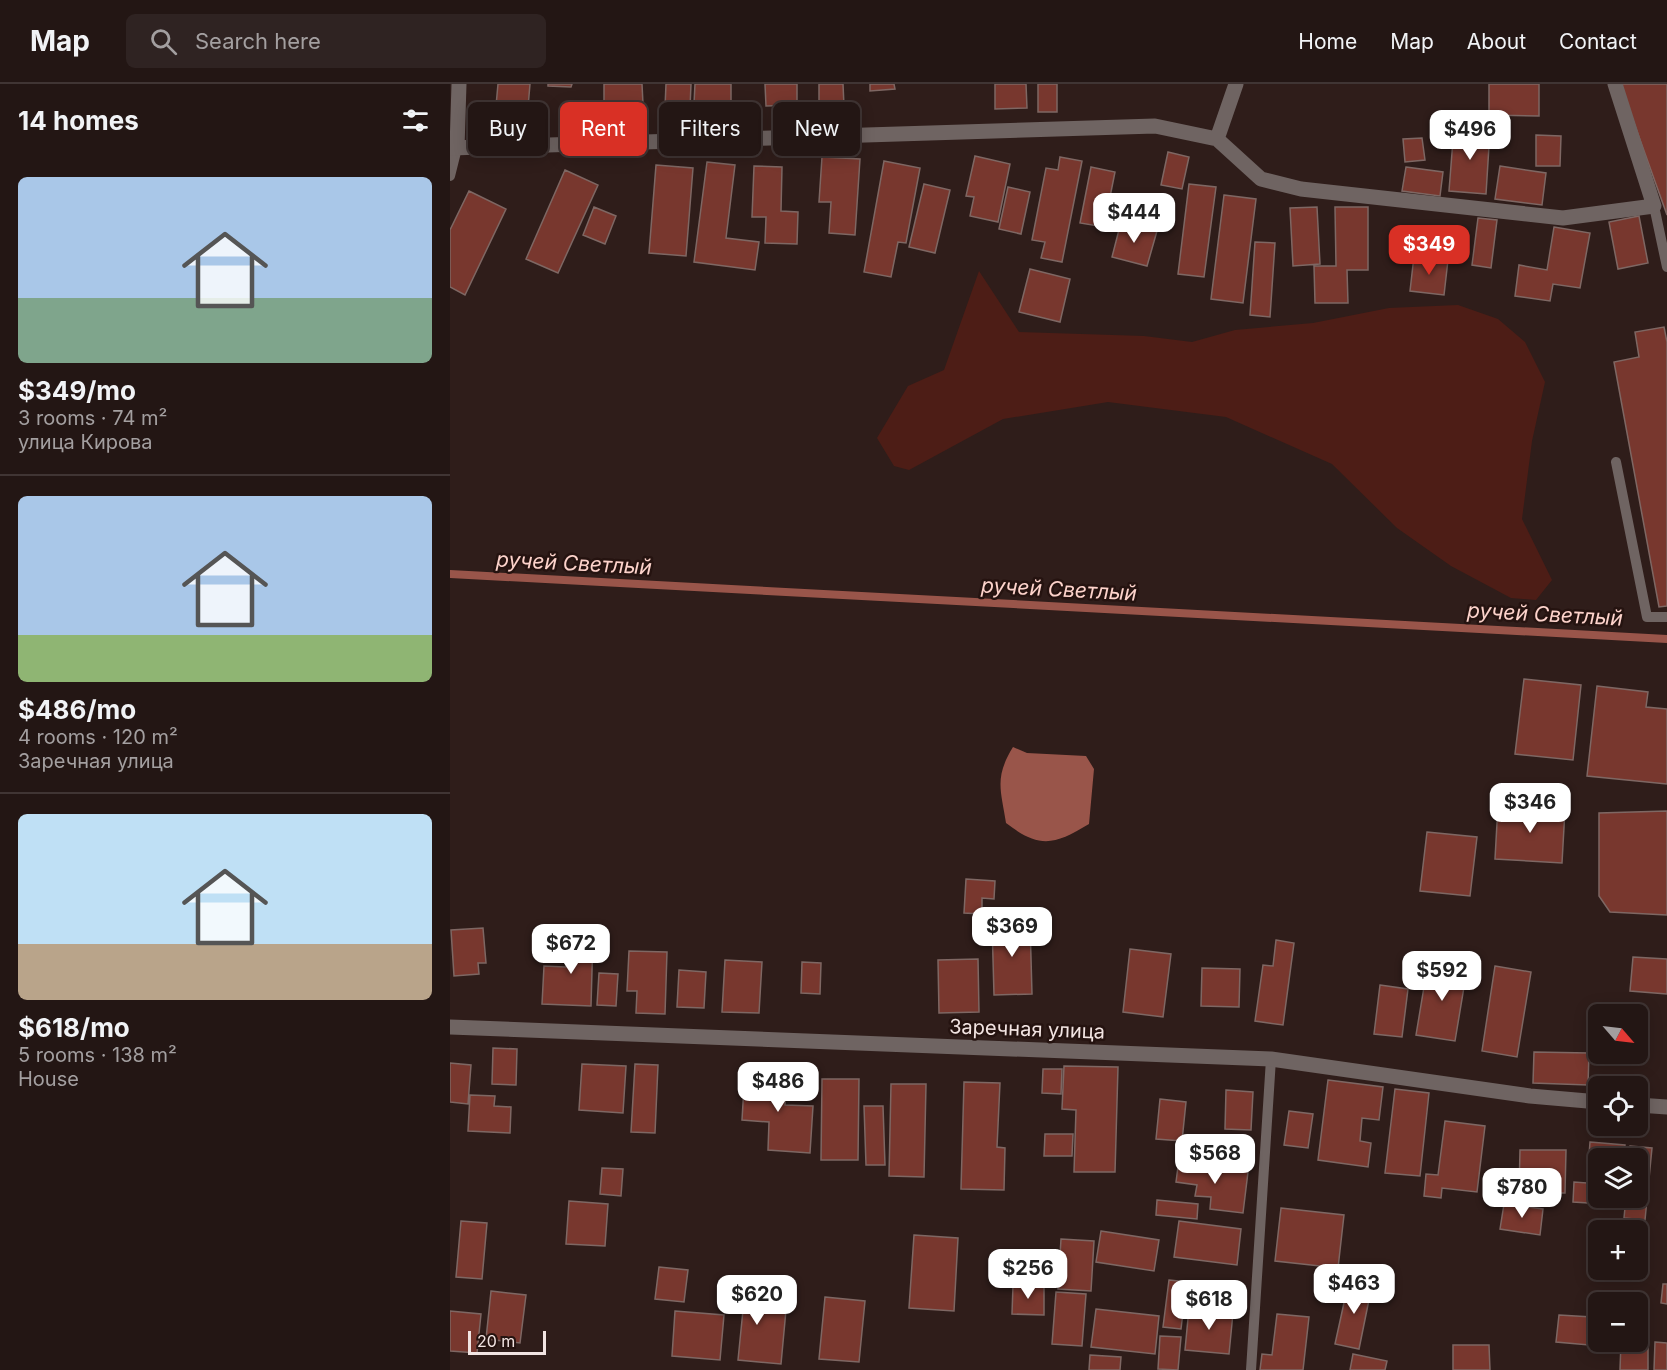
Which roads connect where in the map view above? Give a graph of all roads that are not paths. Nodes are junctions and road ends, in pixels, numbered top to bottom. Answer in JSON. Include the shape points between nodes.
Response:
{"nodes":[{"id":1,"x":459,"y":84,"type":"edge"},
{"id":2,"x":1236,"y":84,"type":"edge"},
{"id":3,"x":1615,"y":84,"type":"edge"},
{"id":4,"x":1217,"y":139,"type":"junction"},
{"id":5,"x":453,"y":148,"type":"edge"},
{"id":6,"x":450,"y":176,"type":"edge"},
{"id":7,"x":1654,"y":206,"type":"junction"},
{"id":8,"x":1667,"y":267,"type":"edge"},
{"id":9,"x":1616,"y":462,"type":"dead end"},
{"id":10,"x":1667,"y":617,"type":"edge"},
{"id":11,"x":450,"y":1027,"type":"edge"},
{"id":12,"x":1271,"y":1059,"type":"junction"},
{"id":13,"x":1588,"y":1101,"type":"edge"},
{"id":14,"x":1648,"y":1106,"type":"edge"},
{"id":15,"x":1667,"y":1107,"type":"edge"},
{"id":16,"x":1251,"y":1370,"type":"edge"}],
"edges":[{"from":1,"to":5,"type":"street"},
{"from":2,"to":4,"type":"street"},
{"from":3,"to":7,"type":"street"},
{"from":4,"to":5,"type":"street","via":[[1155,126]]},
{"from":4,"to":7,"type":"street","via":[[1261,179],[1301,189],[1563,218]]},
{"from":5,"to":6,"type":"lane"},
{"from":7,"to":8,"type":"lane"},
{"from":9,"to":10,"type":"lane","via":[[1647,617]]},
{"from":11,"to":12,"type":"street","name":"Заречная улица"},
{"from":12,"to":13,"type":"street","name":"Заречная улица"},
{"from":12,"to":16,"type":"lane"},
{"from":14,"to":15,"type":"street"}]}
